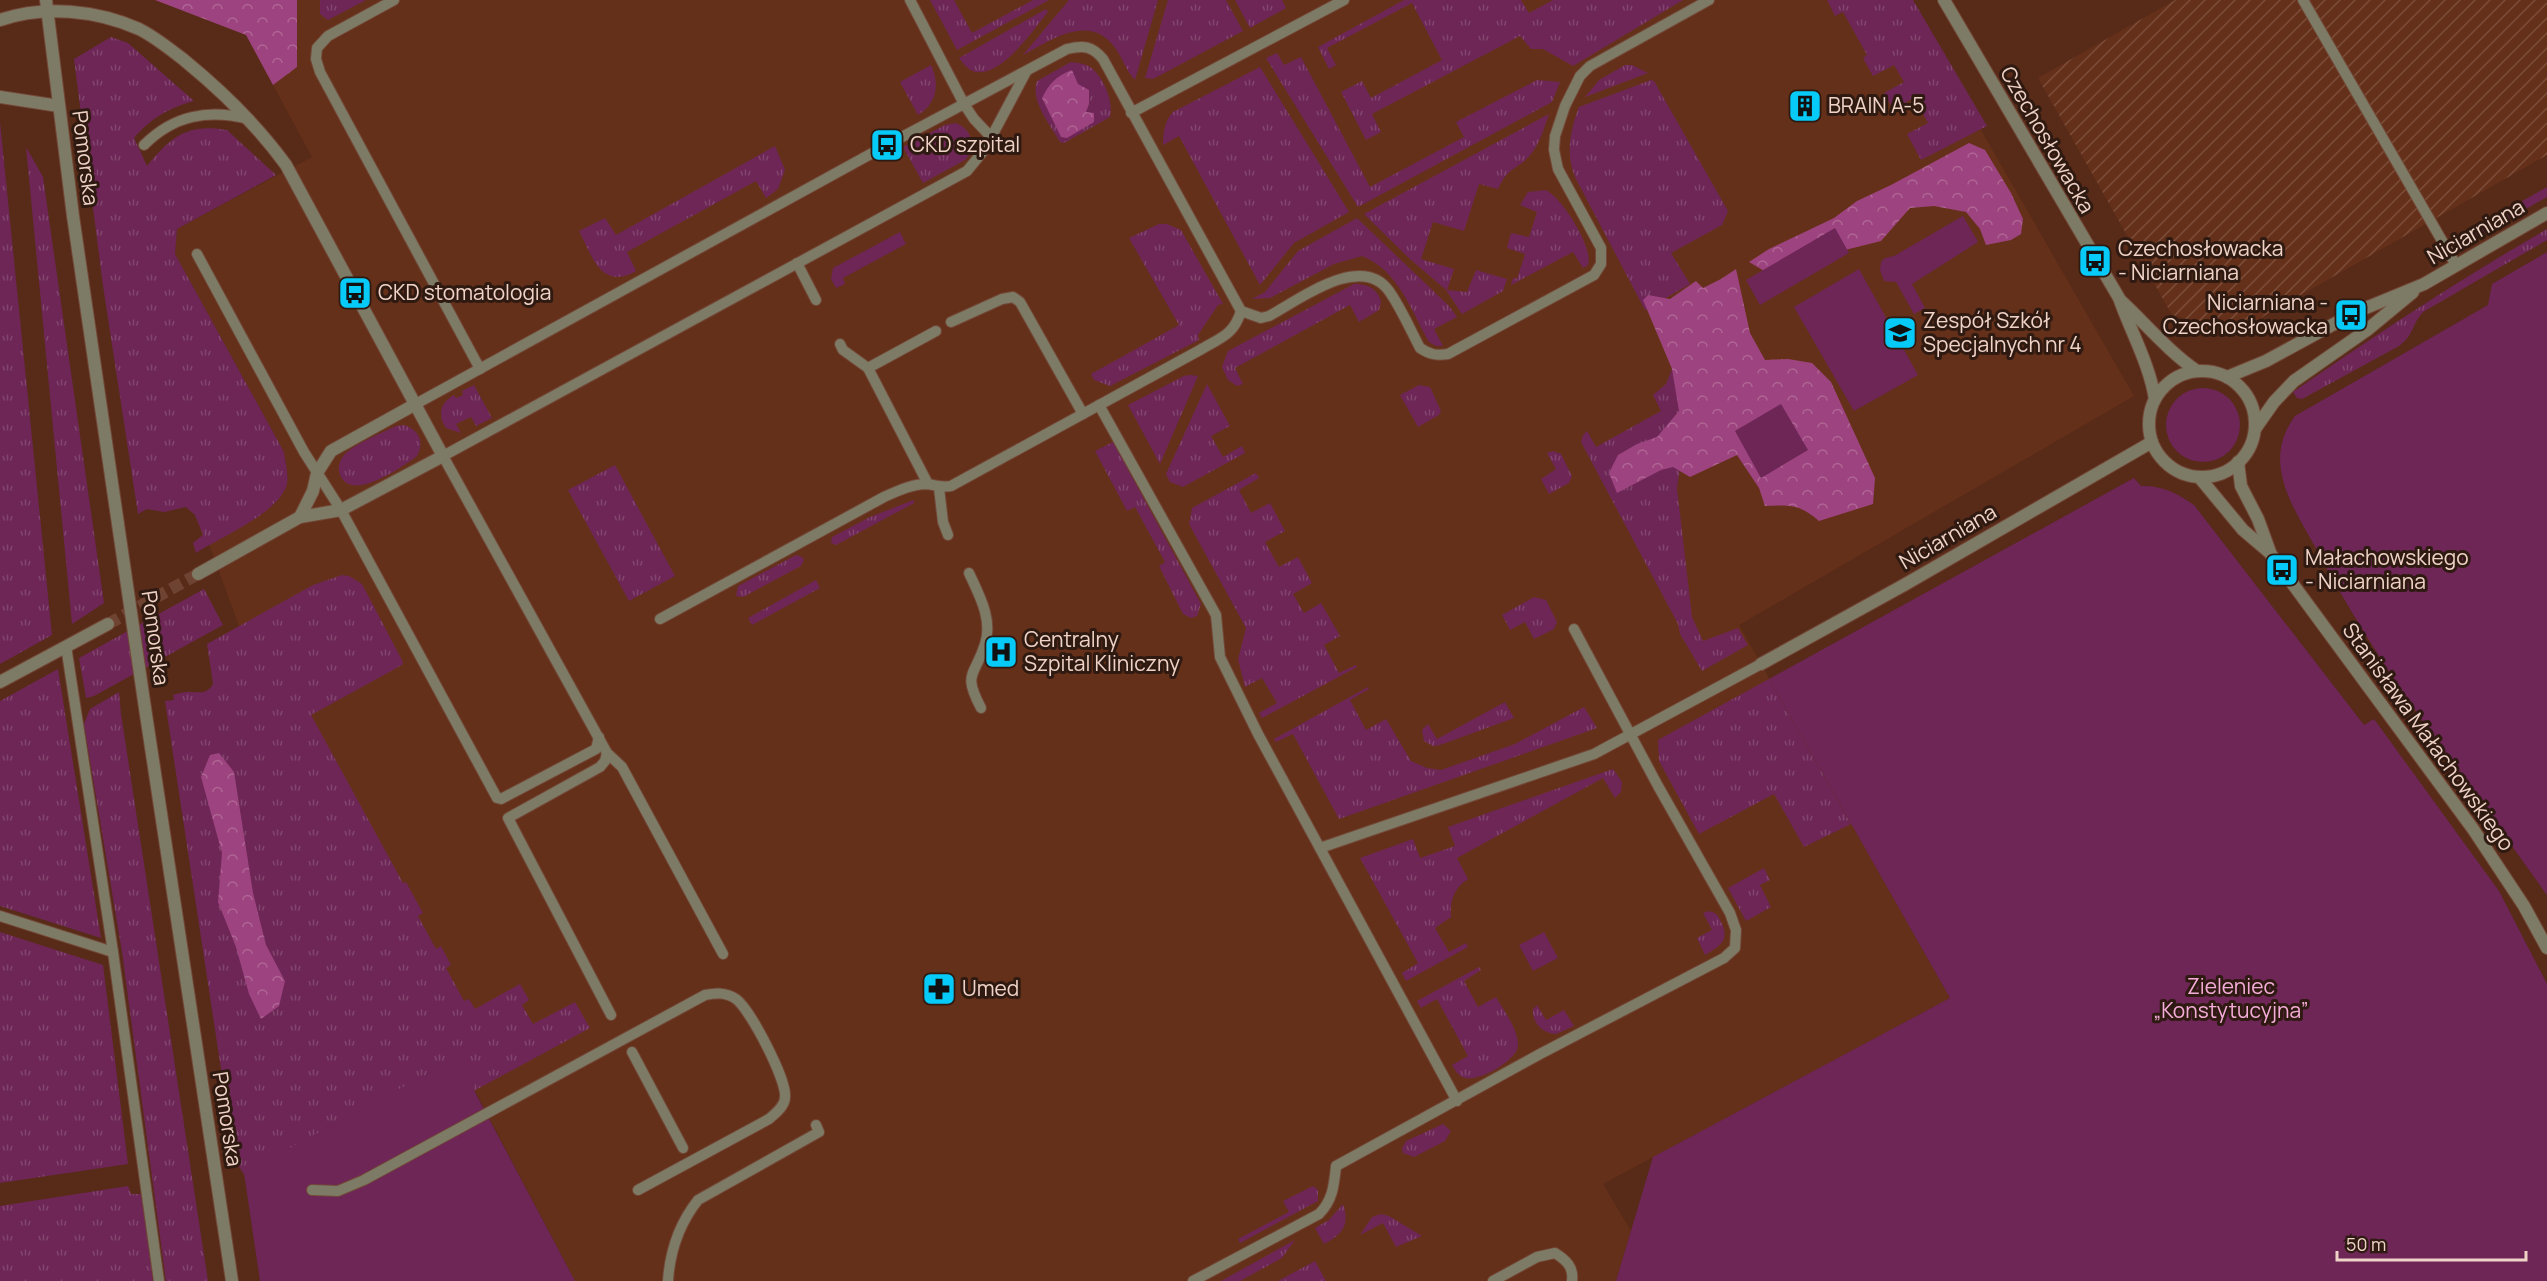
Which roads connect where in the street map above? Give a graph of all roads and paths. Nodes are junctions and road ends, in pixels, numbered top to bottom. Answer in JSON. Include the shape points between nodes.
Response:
{"nodes":[{"id":1,"x":394,"y":0,"type":"edge"},
{"id":2,"x":910,"y":0,"type":"edge"},
{"id":3,"x":1344,"y":0,"type":"edge"},
{"id":4,"x":1709,"y":0,"type":"edge"},
{"id":5,"x":1944,"y":0,"type":"edge"},
{"id":6,"x":2303,"y":0,"type":"edge"},
{"id":7,"x":47,"y":6,"type":"edge"},
{"id":8,"x":0,"y":20,"type":"edge"},
{"id":9,"x":1026,"y":72,"type":"junction"},
{"id":10,"x":0,"y":97,"type":"edge"},
{"id":11,"x":964,"y":104,"type":"junction"},
{"id":12,"x":59,"y":106,"type":"junction"},
{"id":13,"x":1131,"y":112,"type":"junction"},
{"id":14,"x":249,"y":119,"type":"junction"},
{"id":15,"x":991,"y":137,"type":"junction"},
{"id":16,"x":144,"y":145,"type":"dead end"},
{"id":17,"x":2547,"y":213,"type":"edge"},
{"id":18,"x":197,"y":254,"type":"dead end"},
{"id":19,"x":797,"y":263,"type":"junction"},
{"id":20,"x":2456,"y":265,"type":"junction"},
{"id":21,"x":2424,"y":284,"type":"junction"},
{"id":22,"x":2119,"y":298,"type":"junction"},
{"id":23,"x":816,"y":300,"type":"dead end"},
{"id":24,"x":1241,"y":311,"type":"junction"},
{"id":25,"x":951,"y":322,"type":"dead end"},
{"id":26,"x":936,"y":331,"type":"dead end"},
{"id":27,"x":840,"y":344,"type":"dead end"},
{"id":28,"x":868,"y":368,"type":"junction"},
{"id":29,"x":480,"y":369,"type":"junction"},
{"id":30,"x":2197,"y":371,"type":"junction"},
{"id":31,"x":2227,"y":377,"type":"junction"},
{"id":32,"x":2155,"y":399,"type":"junction"},
{"id":33,"x":414,"y":405,"type":"junction"},
{"id":34,"x":1099,"y":405,"type":"junction"},
{"id":35,"x":1083,"y":414,"type":"junction"},
{"id":36,"x":2255,"y":429,"type":"junction"},
{"id":37,"x":2152,"y":442,"type":"junction"},
{"id":38,"x":443,"y":456,"type":"junction"},
{"id":39,"x":2238,"y":462,"type":"junction"},
{"id":40,"x":317,"y":473,"type":"junction"},
{"id":41,"x":2199,"y":477,"type":"junction"},
{"id":42,"x":928,"y":484,"type":"junction"},
{"id":43,"x":939,"y":488,"type":"junction"},
{"id":44,"x":340,"y":510,"type":"junction"},
{"id":45,"x":300,"y":517,"type":"junction"},
{"id":46,"x":948,"y":535,"type":"dead end"},
{"id":47,"x":2270,"y":553,"type":"junction"},
{"id":48,"x":969,"y":573,"type":"dead end"},
{"id":49,"x":198,"y":574,"type":"tunnel mouth"},
{"id":50,"x":660,"y":619,"type":"dead end"},
{"id":51,"x":108,"y":624,"type":"tunnel mouth"},
{"id":52,"x":1574,"y":629,"type":"dead end"},
{"id":53,"x":66,"y":646,"type":"junction"},
{"id":54,"x":1761,"y":664,"type":"joint"},
{"id":55,"x":0,"y":682,"type":"edge"},
{"id":56,"x":981,"y":708,"type":"dead end"},
{"id":57,"x":1631,"y":736,"type":"junction"},
{"id":58,"x":599,"y":737,"type":"junction"},
{"id":59,"x":608,"y":753,"type":"junction"},
{"id":60,"x":1320,"y":848,"type":"junction"},
{"id":61,"x":0,"y":916,"type":"edge"},
{"id":62,"x":2547,"y":948,"type":"edge"},
{"id":63,"x":113,"y":952,"type":"junction"},
{"id":64,"x":723,"y":954,"type":"dead end"},
{"id":65,"x":611,"y":1015,"type":"dead end"},
{"id":66,"x":632,"y":1052,"type":"dead end"},
{"id":67,"x":1457,"y":1101,"type":"junction"},
{"id":68,"x":816,"y":1125,"type":"dead end"},
{"id":69,"x":681,"y":1144,"type":"dead end"},
{"id":70,"x":312,"y":1190,"type":"dead end"},
{"id":71,"x":638,"y":1190,"type":"dead end"},
{"id":72,"x":159,"y":1281,"type":"edge"},
{"id":73,"x":232,"y":1281,"type":"edge"},
{"id":74,"x":668,"y":1281,"type":"edge"},
{"id":75,"x":1193,"y":1281,"type":"edge"},
{"id":76,"x":1493,"y":1281,"type":"edge"},
{"id":77,"x":1572,"y":1281,"type":"edge"}],
"edges":[{"from":1,"to":29,"type":"lane","via":[[328,36],[317,48],[316,59]]},
{"from":2,"to":11,"type":"lane"},
{"from":3,"to":13,"type":"lane"},
{"from":4,"to":24,"type":"lane","via":[[1590,66],[1580,76],[1566,106],[1554,150],[1558,169],[1601,248],[1601,264],[1594,275],[1440,355],[1420,348],[1389,290],[1372,278],[1355,275],[1339,279],[1269,316],[1261,318]]},
{"from":5,"to":22,"type":"street","name":"Czechosłowacka"},
{"from":6,"to":20,"type":"lane"},
{"from":7,"to":8,"type":"street"},
{"from":7,"to":12,"type":"street","name":"Pomorska"},
{"from":7,"to":14,"type":"street","via":[[115,20],[141,30],[207,79]]},
{"from":9,"to":11,"type":"lane"},
{"from":9,"to":13,"type":"lane","via":[[1067,49],[1094,49]]},
{"from":9,"to":15,"type":"lane"},
{"from":10,"to":12,"type":"street"},
{"from":11,"to":15,"type":"lane"},
{"from":11,"to":29,"type":"lane"},
{"from":12,"to":73,"type":"street","name":"Pomorska","bridge":true},
{"from":13,"to":24,"type":"lane"},
{"from":14,"to":16,"type":"lane","via":[[197,115],[169,125]]},
{"from":14,"to":33,"type":"street","via":[[286,165]]},
{"from":15,"to":19,"type":"lane","via":[[967,171]]},
{"from":17,"to":20,"type":"street","name":"Niciarniana"},
{"from":18,"to":40,"type":"lane"},
{"from":19,"to":23,"type":"lane"},
{"from":19,"to":38,"type":"lane"},
{"from":20,"to":21,"type":"street","name":"Niciarniana"},
{"from":21,"to":31,"type":"street","name":"Niciarniana","via":[[2356,312],[2266,361]]},
{"from":21,"to":36,"type":"street","name":"Niciarniana","via":[[2294,381]]},
{"from":22,"to":30,"type":"street","name":"Czechosłowacka","via":[[2165,347]]},
{"from":22,"to":32,"type":"street","name":"Czechosłowacka","via":[[2144,358]]},
{"from":24,"to":34,"type":"lane","via":[[1230,333]]},
{"from":25,"to":35,"type":"lane","via":[[1013,297],[1020,302]]},
{"from":26,"to":28,"type":"lane"},
{"from":27,"to":28,"type":"lane"},
{"from":28,"to":42,"type":"lane"},
{"from":29,"to":33,"type":"lane"},
{"from":30,"to":31,"type":"street"},
{"from":30,"to":32,"type":"street","via":[[2172,380]]},
{"from":31,"to":36,"type":"street","via":[[2245,392]]},
{"from":32,"to":37,"type":"street","via":[[2149,420]]},
{"from":33,"to":38,"type":"street"},
{"from":33,"to":40,"type":"street","via":[[331,451]]},
{"from":34,"to":35,"type":"lane"},
{"from":34,"to":60,"type":"lane","via":[[1216,615],[1220,657]]},
{"from":35,"to":43,"type":"lane","via":[[959,482]]},
{"from":36,"to":39,"type":"street","via":[[2247,452]]},
{"from":37,"to":41,"type":"street","via":[[2172,468]]},
{"from":37,"to":54,"type":"street","name":"Niciarniana"},
{"from":38,"to":44,"type":"street"},
{"from":38,"to":58,"type":"lane"},
{"from":39,"to":41,"type":"street","via":[[2215,475]]},
{"from":39,"to":47,"type":"street","name":"Stanisława Małachowskiego","via":[[2241,486]]},
{"from":40,"to":44,"type":"lane"},
{"from":40,"to":45,"type":"street","via":[[313,492]]},
{"from":41,"to":47,"type":"street","name":"Stanisława Małachowskiego","via":[[2243,531]]},
{"from":42,"to":43,"type":"lane"},
{"from":42,"to":50,"type":"lane","via":[[884,497]]},
{"from":43,"to":46,"type":"lane"},
{"from":44,"to":45,"type":"street"},
{"from":44,"to":58,"type":"lane","via":[[497,798],[596,749]]},
{"from":45,"to":49,"type":"street"},
{"from":47,"to":62,"type":"street","name":"Stanisława Małachowskiego","via":[[2473,829]]},
{"from":48,"to":56,"type":"lane","via":[[987,620],[986,643],[970,677]]},
{"from":51,"to":53,"type":"street"},
{"from":52,"to":57,"type":"lane"},
{"from":53,"to":55,"type":"street"},
{"from":53,"to":63,"type":"lane"},
{"from":54,"to":57,"type":"lane"},
{"from":57,"to":60,"type":"lane","via":[[1594,754]]},
{"from":57,"to":67,"type":"lane","via":[[1730,913],[1736,930],[1734,948],[1724,958]]},
{"from":58,"to":59,"type":"lane"},
{"from":59,"to":64,"type":"lane","via":[[622,767]]},
{"from":59,"to":65,"type":"lane","via":[[600,767],[508,818]]},
{"from":60,"to":67,"type":"lane"},
{"from":61,"to":63,"type":"lane"},
{"from":63,"to":72,"type":"lane"},
{"from":66,"to":69,"type":"lane"},
{"from":67,"to":75,"type":"lane","via":[[1336,1166],[1332,1195],[1318,1214]]},
{"from":68,"to":74,"type":"lane","via":[[819,1132],[706,1189],[687,1213],[678,1234],[669,1258]]},
{"from":70,"to":71,"type":"lane","via":[[338,1191],[364,1180],[705,995],[720,992],[735,998],[746,1009],[780,1073],[786,1100],[770,1119]]},
{"from":76,"to":77,"type":"lane","via":[[1537,1257],[1555,1253],[1567,1261]]}]}
